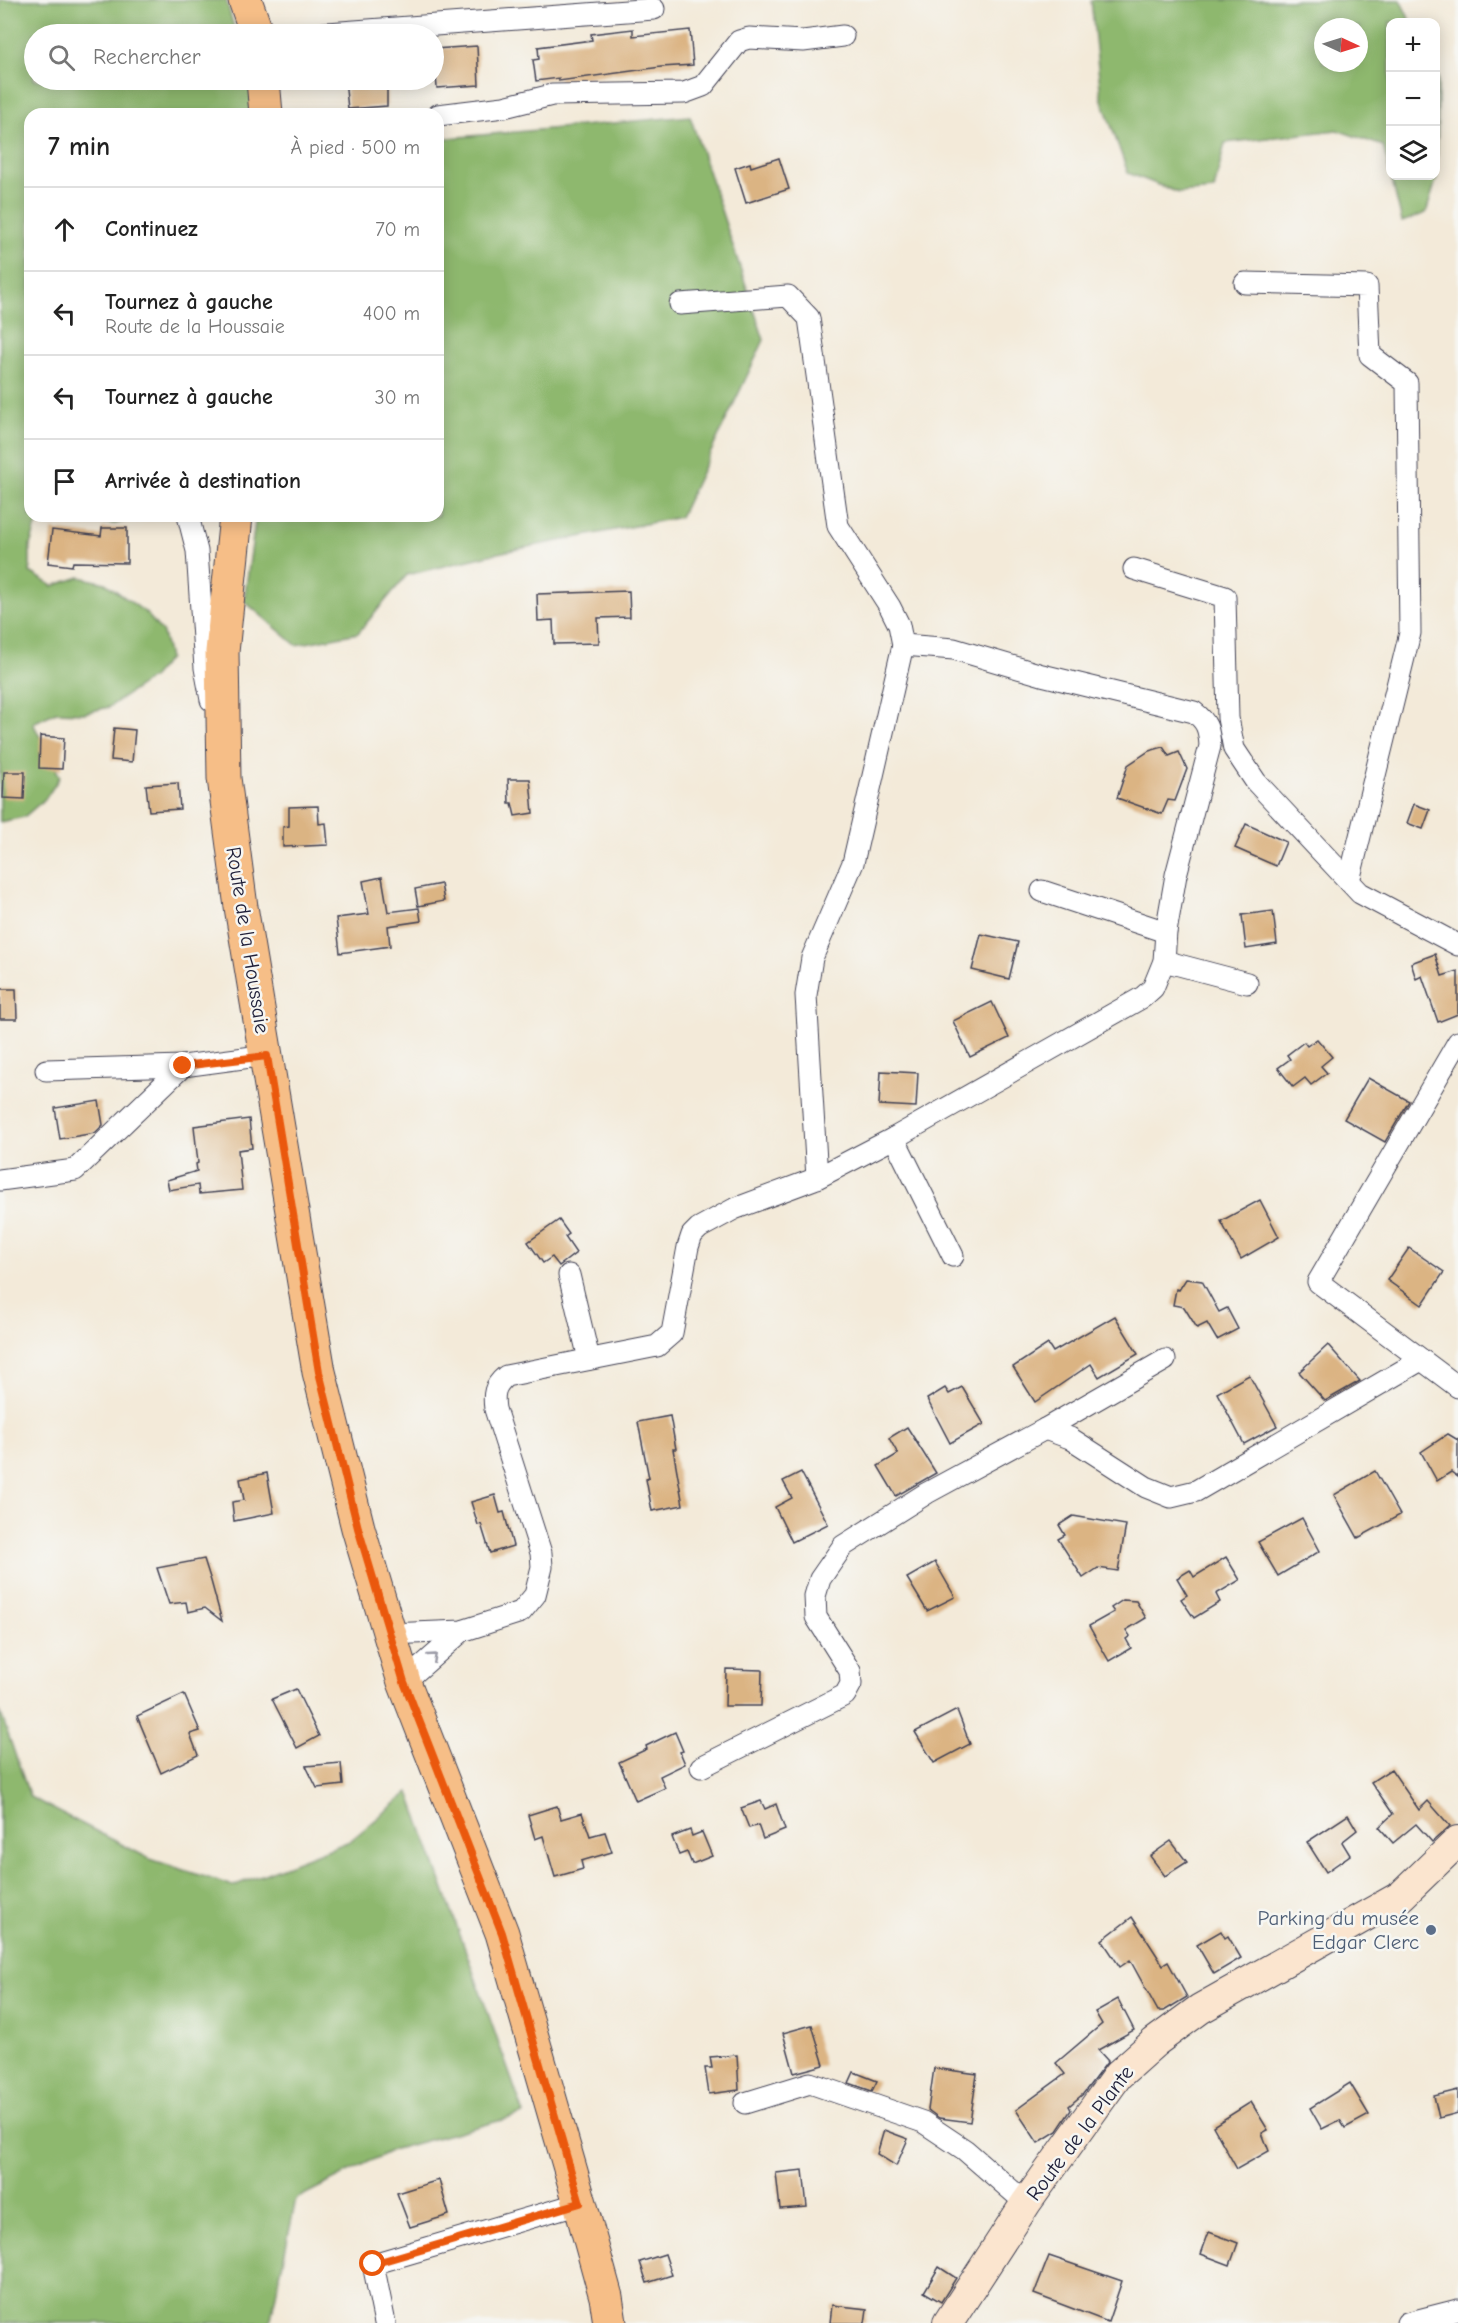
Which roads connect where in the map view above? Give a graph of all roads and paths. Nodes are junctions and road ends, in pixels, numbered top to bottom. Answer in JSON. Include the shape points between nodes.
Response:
{"nodes":[{"id":1,"x":245,"y":0,"type":"edge"},
{"id":2,"x":654,"y":9,"type":"dead end"},
{"id":3,"x":253,"y":24,"type":"edge"},
{"id":4,"x":444,"y":24,"type":"edge"},
{"id":5,"x":843,"y":36,"type":"dead end"},
{"id":6,"x":264,"y":90,"type":"edge"},
{"id":7,"x":265,"y":108,"type":"edge"},
{"id":8,"x":444,"y":114,"type":"edge"},
{"id":9,"x":1245,"y":283,"type":"dead end"},
{"id":10,"x":680,"y":304,"type":"dead end"},
{"id":11,"x":190,"y":522,"type":"edge"},
{"id":12,"x":235,"y":522,"type":"edge"},
{"id":13,"x":1134,"y":569,"type":"dead end"},
{"id":14,"x":903,"y":645,"type":"junction"},
{"id":15,"x":222,"y":714,"type":"junction"},
{"id":16,"x":1349,"y":881,"type":"junction"},
{"id":17,"x":1042,"y":891,"type":"dead end"},
{"id":18,"x":1166,"y":932,"type":"junction"},
{"id":19,"x":1458,"y":945,"type":"edge"},
{"id":20,"x":1164,"y":961,"type":"junction"},
{"id":21,"x":1247,"y":983,"type":"dead end"},
{"id":22,"x":1458,"y":1042,"type":"edge"},
{"id":23,"x":267,"y":1056,"type":"junction"},
{"id":24,"x":183,"y":1066,"type":"junction"},
{"id":25,"x":46,"y":1070,"type":"dead end"},
{"id":26,"x":894,"y":1138,"type":"junction"},
{"id":27,"x":817,"y":1178,"type":"junction"},
{"id":28,"x":0,"y":1180,"type":"edge"},
{"id":29,"x":953,"y":1256,"type":"dead end"},
{"id":30,"x":569,"y":1275,"type":"dead end"},
{"id":31,"x":590,"y":1359,"type":"junction"},
{"id":32,"x":1165,"y":1360,"type":"dead end"},
{"id":33,"x":1421,"y":1360,"type":"junction"},
{"id":34,"x":1458,"y":1387,"type":"edge"},
{"id":35,"x":1045,"y":1429,"type":"junction"},
{"id":36,"x":462,"y":1631,"type":"junction"},
{"id":37,"x":389,"y":1634,"type":"junction"},
{"id":38,"x":404,"y":1682,"type":"junction"},
{"id":39,"x":701,"y":1767,"type":"dead end"},
{"id":40,"x":1458,"y":1841,"type":"edge"},
{"id":41,"x":746,"y":2103,"type":"dead end"},
{"id":42,"x":580,"y":2203,"type":"junction"},
{"id":43,"x":1026,"y":2203,"type":"junction"},
{"id":44,"x":1458,"y":2310,"type":"edge"},
{"id":45,"x":385,"y":2323,"type":"edge"},
{"id":46,"x":610,"y":2323,"type":"edge"},
{"id":47,"x":948,"y":2323,"type":"edge"},
{"id":48,"x":1407,"y":2323,"type":"edge"}],
"edges":[{"from":1,"to":3,"type":"main road"},
{"from":2,"to":4,"type":"street"},
{"from":5,"to":8,"type":"street","via":[[803,41],[739,41],[703,86],[684,93],[552,95],[504,107]]},
{"from":6,"to":7,"type":"main road"},
{"from":9,"to":16,"type":"street","via":[[1367,286],[1370,355],[1407,383],[1410,633]]},
{"from":10,"to":14,"type":"street","via":[[788,296],[809,318],[838,526],[890,607]]},
{"from":11,"to":15,"type":"street","via":[[197,550],[205,668],[212,705]]},
{"from":12,"to":15,"type":"main road","name":"Route de la Houssaie","via":[[222,652]]},
{"from":13,"to":16,"type":"street","via":[[1225,597],[1228,718],[1234,749],[1256,783]]},
{"from":14,"to":18,"type":"street","via":[[954,649],[1194,712],[1205,720],[1210,746],[1176,875]]},
{"from":14,"to":27,"type":"street","via":[[853,863],[808,975]]},
{"from":15,"to":23,"type":"main road","name":"Route de la Houssaie","via":[[224,777],[241,907]]},
{"from":16,"to":19,"type":"street","via":[[1360,892]]},
{"from":17,"to":18,"type":"street"},
{"from":18,"to":20,"type":"street"},
{"from":20,"to":21,"type":"street"},
{"from":20,"to":26,"type":"street","via":[[1153,988],[1143,997]]},
{"from":22,"to":33,"type":"street","via":[[1318,1282]]},
{"from":23,"to":24,"type":"street"},
{"from":23,"to":37,"type":"main road","name":"Route de la Houssaie","via":[[319,1372]]},
{"from":24,"to":25,"type":"street"},
{"from":24,"to":28,"type":"street","via":[[75,1170]]},
{"from":26,"to":27,"type":"street"},
{"from":26,"to":29,"type":"street"},
{"from":27,"to":31,"type":"street","via":[[734,1209],[699,1228],[688,1247],[675,1322],[667,1340],[657,1346]]},
{"from":30,"to":31,"type":"street"},
{"from":31,"to":36,"type":"street","via":[[506,1376],[496,1385],[495,1409],[541,1553],[542,1568],[535,1595],[521,1612]]},
{"from":32,"to":35,"type":"street"},
{"from":33,"to":34,"type":"street"},
{"from":33,"to":35,"type":"street","via":[[1196,1491],[1171,1497],[1146,1487],[1070,1438]]},
{"from":35,"to":39,"type":"street","via":[[927,1493],[843,1546],[820,1579],[815,1596],[816,1617],[850,1671],[848,1690]]},
{"from":36,"to":37,"type":"street"},
{"from":38,"to":36,"type":"street","one_way":true},
{"from":37,"to":38,"type":"main road","name":"Route de la Houssaie"},
{"from":38,"to":42,"type":"main road","name":"Route de la Houssaie","via":[[502,1933]]},
{"from":40,"to":43,"type":"main road","name":"Route de la Plante","via":[[1401,1896],[1200,2009],[1155,2042],[1118,2075]]},
{"from":41,"to":43,"type":"street","via":[[810,2084],[923,2122],[965,2150]]},
{"from":42,"to":45,"type":"street","via":[[373,2264]]},
{"from":42,"to":46,"type":"main road","name":"Route de la Houssaie"},
{"from":43,"to":47,"type":"main road","name":"Route de la Plante"},
{"from":44,"to":48,"type":"street"}]}
